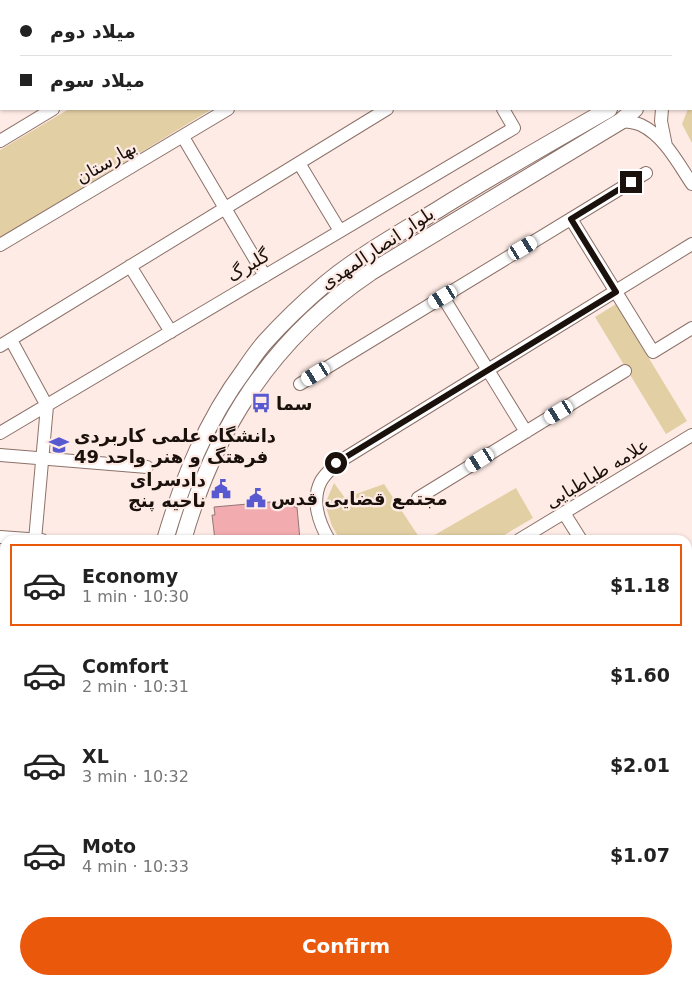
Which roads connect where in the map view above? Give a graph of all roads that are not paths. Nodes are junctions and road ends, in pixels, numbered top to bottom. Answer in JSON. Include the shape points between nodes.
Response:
{"nodes":[{"id":1,"x":51,"y":110,"type":"edge"},
{"id":2,"x":226,"y":110,"type":"edge"},
{"id":3,"x":385,"y":110,"type":"edge"},
{"id":4,"x":504,"y":110,"type":"edge"},
{"id":5,"x":606,"y":110,"type":"edge"},
{"id":6,"x":634,"y":110,"type":"edge"},
{"id":7,"x":662,"y":110,"type":"edge"},
{"id":8,"x":622,"y":121,"type":"junction"},
{"id":9,"x":183,"y":137,"type":"junction"},
{"id":10,"x":0,"y":141,"type":"edge"},
{"id":11,"x":666,"y":146,"type":"junction"},
{"id":12,"x":299,"y":163,"type":"junction"},
{"id":13,"x":646,"y":173,"type":"dead end"},
{"id":14,"x":692,"y":184,"type":"edge"},
{"id":15,"x":225,"y":208,"type":"junction"},
{"id":16,"x":571,"y":219,"type":"junction"},
{"id":17,"x":340,"y":231,"type":"junction"},
{"id":18,"x":0,"y":244,"type":"edge"},
{"id":19,"x":692,"y":244,"type":"edge"},
{"id":20,"x":130,"y":266,"type":"junction"},
{"id":21,"x":265,"y":276,"type":"junction"},
{"id":22,"x":616,"y":292,"type":"junction"},
{"id":23,"x":443,"y":297,"type":"junction"},
{"id":24,"x":692,"y":328,"type":"edge"},
{"id":25,"x":171,"y":332,"type":"junction"},
{"id":26,"x":6,"y":343,"type":"edge"},
{"id":27,"x":488,"y":370,"type":"junction"},
{"id":28,"x":625,"y":371,"type":"dead end"},
{"id":29,"x":300,"y":384,"type":"dead end"},
{"id":30,"x":46,"y":406,"type":"junction"},
{"id":31,"x":526,"y":432,"type":"junction"},
{"id":32,"x":0,"y":433,"type":"edge"},
{"id":33,"x":692,"y":435,"type":"edge"},
{"id":34,"x":0,"y":455,"type":"edge"},
{"id":35,"x":42,"y":458,"type":"junction"},
{"id":36,"x":147,"y":467,"type":"dead end"},
{"id":37,"x":418,"y":498,"type":"dead end"},
{"id":38,"x":564,"y":513,"type":"junction"},
{"id":39,"x":38,"y":535,"type":"edge"},
{"id":40,"x":167,"y":535,"type":"edge"},
{"id":41,"x":185,"y":535,"type":"edge"},
{"id":42,"x":326,"y":535,"type":"edge"},
{"id":43,"x":527,"y":535,"type":"edge"},
{"id":44,"x":578,"y":535,"type":"edge"}],
"edges":[{"from":1,"to":10,"type":"street"},
{"from":2,"to":9,"type":"street","name":"بهارستان"},
{"from":3,"to":12,"type":"street"},
{"from":4,"to":17,"type":"street","name":"گلبرگ","via":[[514,128]]},
{"from":5,"to":40,"type":"main road","name":"بلوار انصارالمهدی","via":[[518,160],[358,260],[325,284],[284,322],[264,343],[216,412],[197,449]]},
{"from":6,"to":8,"type":"main road","name":"بلوار انصارالمهدی"},
{"from":7,"to":11,"type":"street"},
{"from":8,"to":11,"type":"street","via":[[640,124]]},
{"from":8,"to":41,"type":"main road","name":"بلوار انصارالمهدی","via":[[371,272],[351,285],[301,329],[259,379],[219,443]]},
{"from":9,"to":15,"type":"street"},
{"from":9,"to":18,"type":"street","name":"بهارستان"},
{"from":11,"to":14,"type":"street"},
{"from":12,"to":15,"type":"street"},
{"from":12,"to":17,"type":"street"},
{"from":13,"to":16,"type":"street"},
{"from":15,"to":20,"type":"street"},
{"from":15,"to":21,"type":"street"},
{"from":16,"to":22,"type":"street"},
{"from":16,"to":23,"type":"street"},
{"from":17,"to":21,"type":"street","name":"گلبرگ"},
{"from":19,"to":22,"type":"street"},
{"from":20,"to":25,"type":"street"},
{"from":20,"to":26,"type":"street"},
{"from":21,"to":25,"type":"street","name":"گلبرگ"},
{"from":22,"to":24,"type":"street","via":[[653,352]]},
{"from":22,"to":27,"type":"street"},
{"from":23,"to":27,"type":"street"},
{"from":23,"to":29,"type":"street"},
{"from":25,"to":30,"type":"street","name":"گلبرگ"},
{"from":26,"to":30,"type":"street"},
{"from":27,"to":31,"type":"street"},
{"from":27,"to":42,"type":"street","via":[[336,463],[321,481],[316,502]]},
{"from":28,"to":31,"type":"street"},
{"from":30,"to":32,"type":"street","name":"گلبرگ"},
{"from":30,"to":35,"type":"street"},
{"from":31,"to":37,"type":"street"},
{"from":33,"to":38,"type":"street","name":"علامه طباطبایی"},
{"from":34,"to":35,"type":"street"},
{"from":35,"to":36,"type":"street"},
{"from":35,"to":39,"type":"street"},
{"from":38,"to":43,"type":"street","name":"علامه طباطبایی"},
{"from":38,"to":44,"type":"street"}]}
